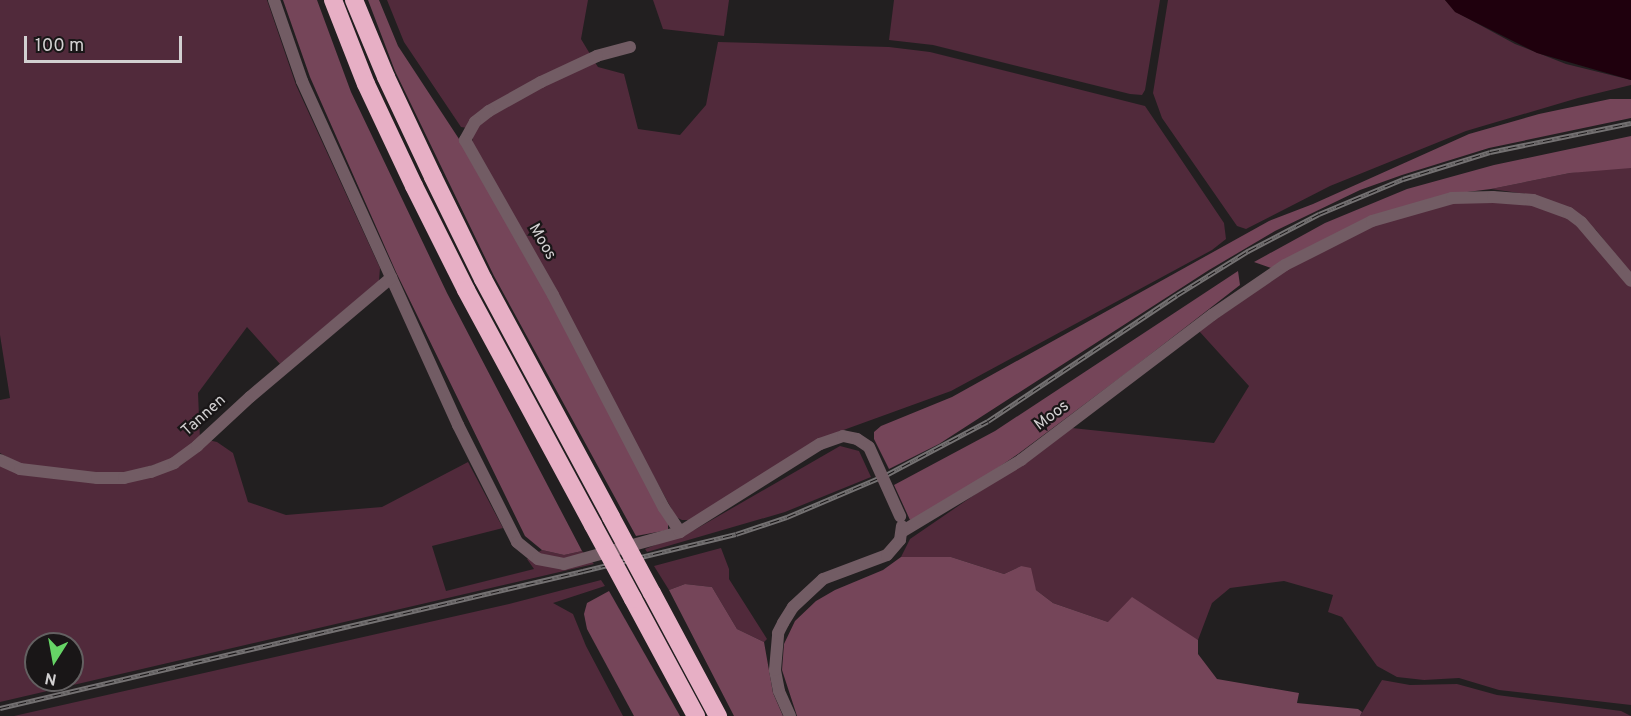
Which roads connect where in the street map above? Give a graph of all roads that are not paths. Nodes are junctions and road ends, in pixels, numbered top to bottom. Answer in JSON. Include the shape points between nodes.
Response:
{"nodes":[{"id":1,"x":274,"y":0,"type":"edge"},
{"id":2,"x":333,"y":0,"type":"edge"},
{"id":3,"x":354,"y":0,"type":"edge"},
{"id":4,"x":630,"y":47,"type":"dead end"},
{"id":5,"x":391,"y":278,"type":"junction"},
{"id":6,"x":1631,"y":281,"type":"edge"},
{"id":7,"x":0,"y":460,"type":"edge"},
{"id":8,"x":903,"y":531,"type":"junction"},
{"id":9,"x":680,"y":532,"type":"junction"},
{"id":10,"x":696,"y":716,"type":"edge"},
{"id":11,"x":718,"y":716,"type":"edge"},
{"id":12,"x":790,"y":716,"type":"edge"}],
"edges":[{"from":1,"to":5,"type":"street","via":[[302,81]]},
{"from":2,"to":10,"type":"highway","bridge":true,"via":[[366,84],[466,290]]},
{"from":3,"to":11,"type":"highway","bridge":true,"via":[[483,279]]},
{"from":4,"to":9,"type":"street","name":"Moos","via":[[597,56],[489,111],[475,122],[465,140]]},
{"from":5,"to":7,"type":"street","name":"Tannen","via":[[174,463],[124,478],[97,478],[20,469]]},
{"from":5,"to":9,"type":"street","via":[[517,542],[538,559],[564,564]]},
{"from":6,"to":8,"type":"street","name":"Moos","via":[[1594,233],[1569,213],[1533,200],[1452,198],[1372,221],[1285,265],[1212,315],[1021,460]]},
{"from":8,"to":9,"type":"street","bridge":true,"via":[[869,447],[843,436],[820,444]]},
{"from":8,"to":12,"type":"street","via":[[887,555],[823,579],[792,607],[778,633],[775,655],[778,691]]}]}
